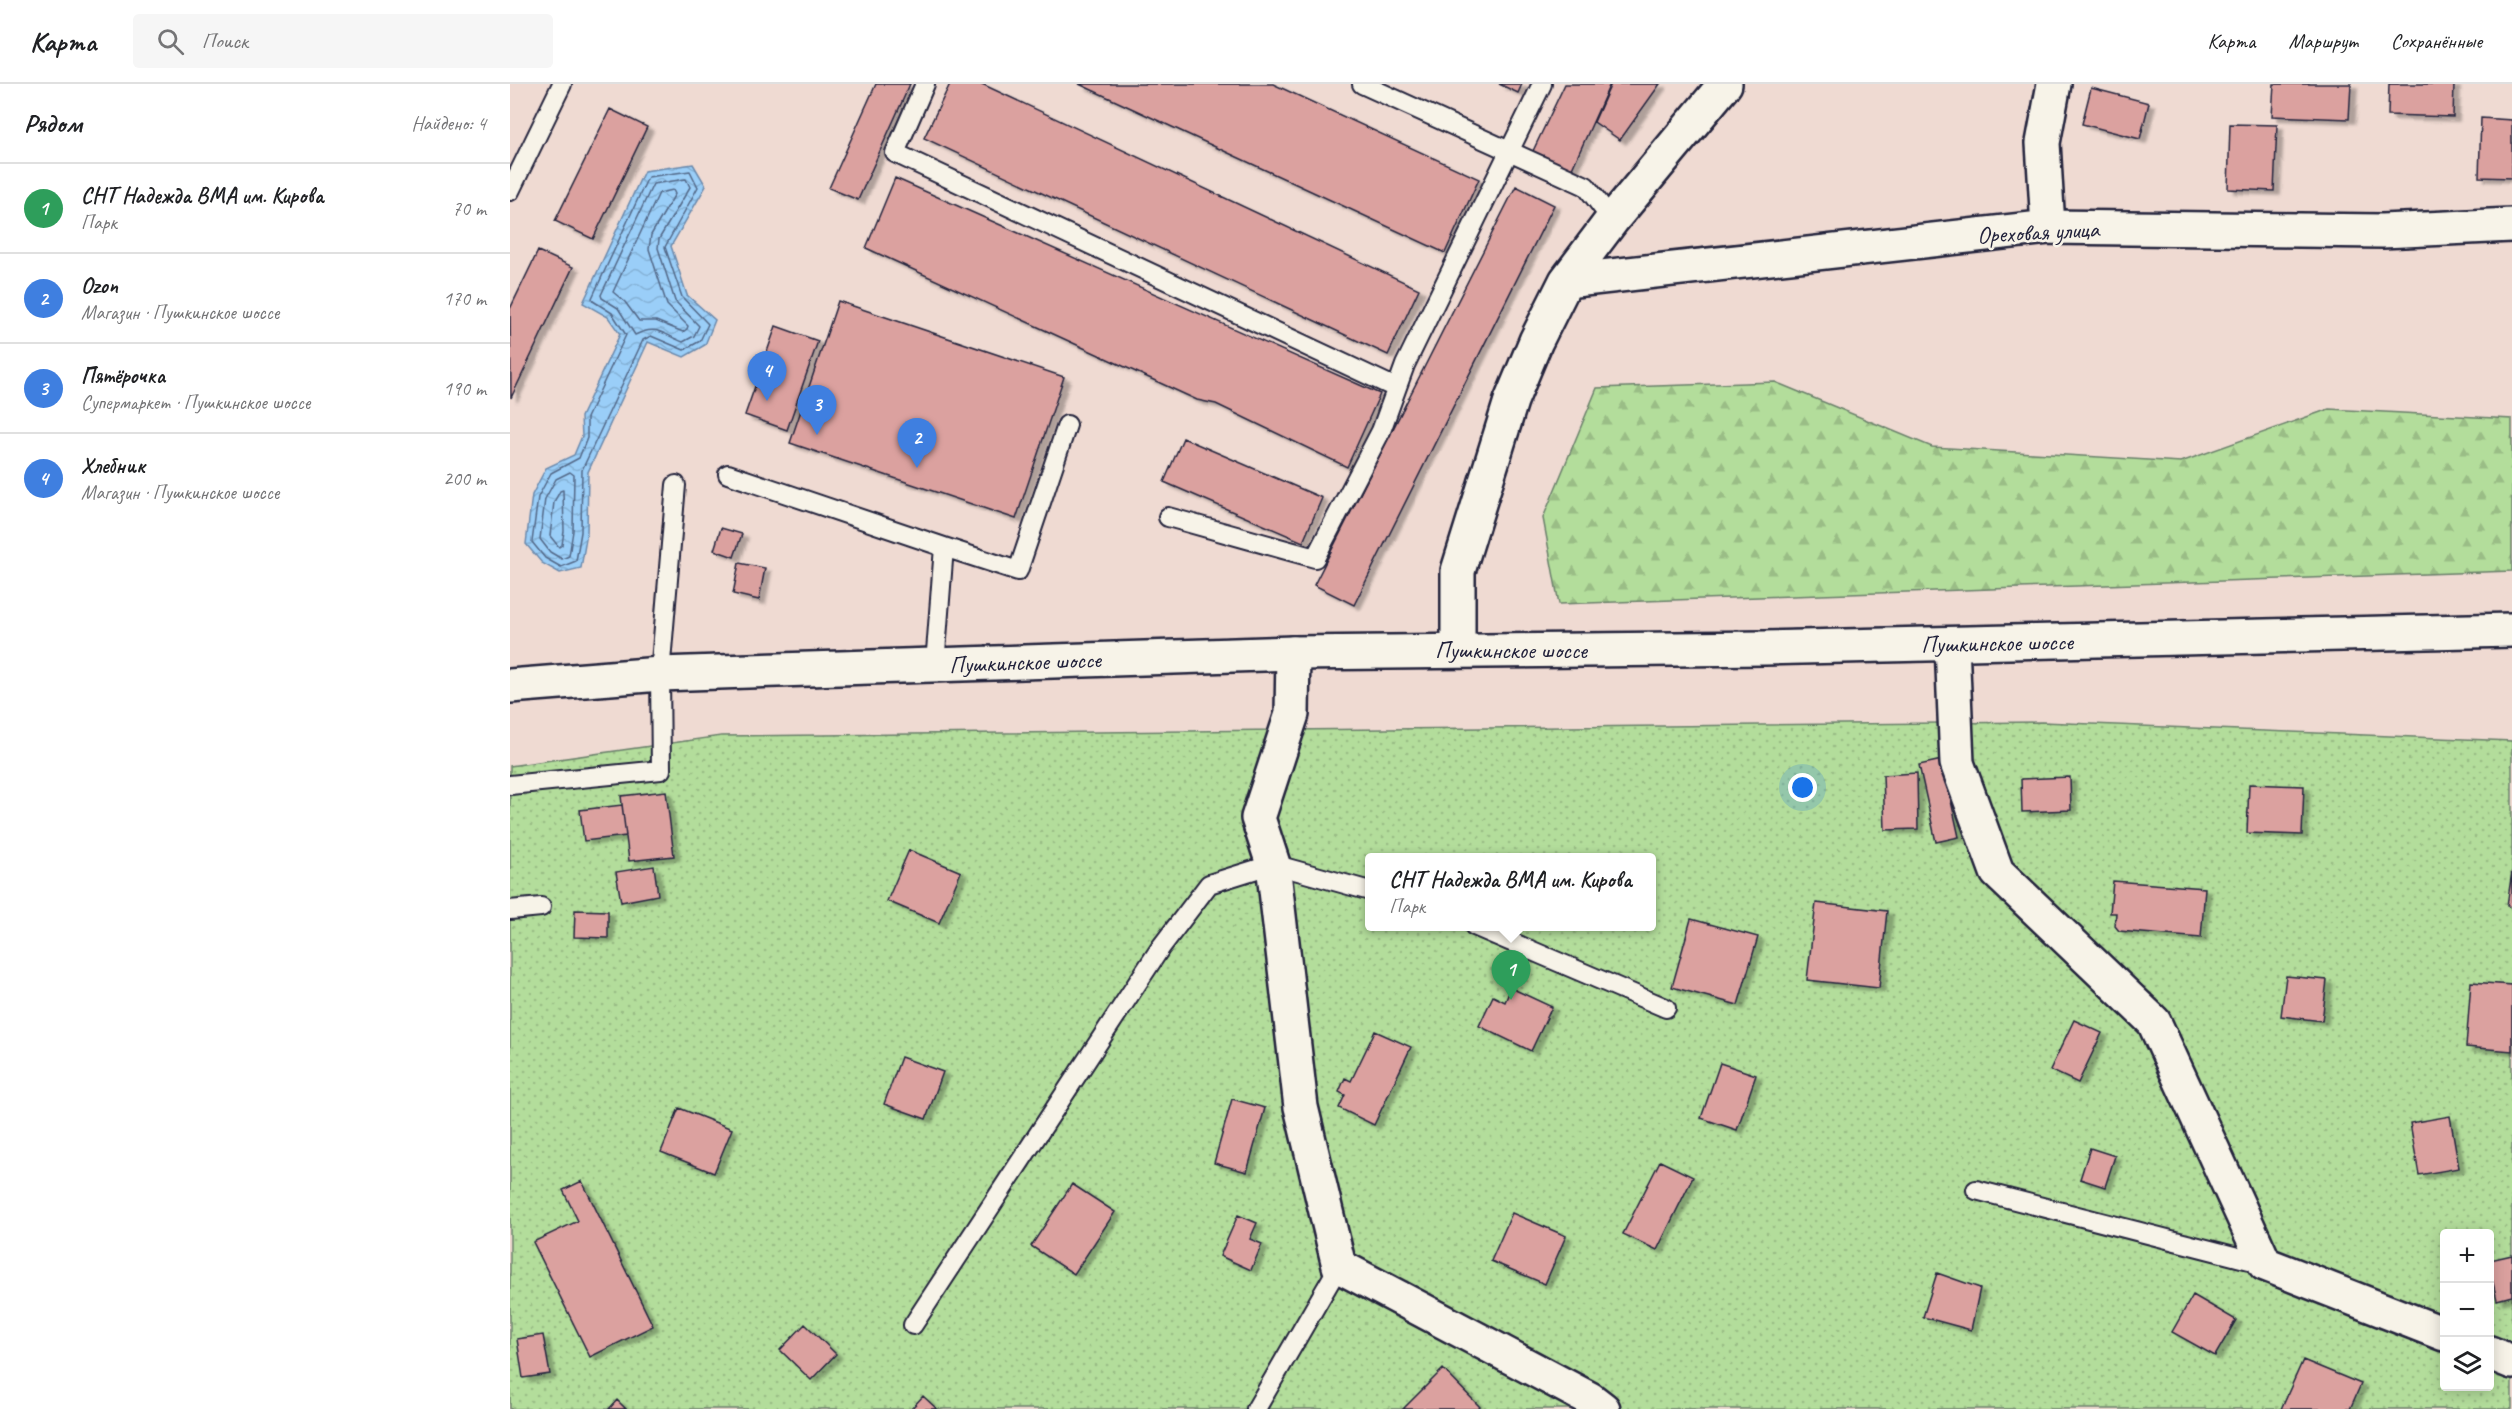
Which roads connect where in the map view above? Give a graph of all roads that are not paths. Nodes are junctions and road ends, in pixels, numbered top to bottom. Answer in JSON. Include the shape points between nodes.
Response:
{"nodes":[{"id":1,"x":562,"y":84,"type":"edge"},
{"id":2,"x":925,"y":84,"type":"edge"},
{"id":3,"x":1362,"y":84,"type":"edge"},
{"id":4,"x":1542,"y":84,"type":"edge"},
{"id":5,"x":1725,"y":84,"type":"edge"},
{"id":6,"x":2054,"y":84,"type":"edge"},
{"id":7,"x":1509,"y":152,"type":"junction"},
{"id":8,"x":510,"y":191,"type":"edge"},
{"id":9,"x":1612,"y":220,"type":"junction"},
{"id":10,"x":2512,"y":225,"type":"edge"},
{"id":11,"x":2048,"y":227,"type":"junction"},
{"id":12,"x":1566,"y":281,"type":"junction"},
{"id":13,"x":1396,"y":387,"type":"junction"},
{"id":14,"x":1067,"y":425,"type":"dead end"},
{"id":15,"x":728,"y":474,"type":"dead end"},
{"id":16,"x":676,"y":485,"type":"dead end"},
{"id":17,"x":1168,"y":517,"type":"dead end"},
{"id":18,"x":944,"y":547,"type":"junction"},
{"id":19,"x":2512,"y":630,"type":"edge"},
{"id":20,"x":1952,"y":644,"type":"junction"},
{"id":21,"x":1458,"y":650,"type":"junction"},
{"id":22,"x":1293,"y":653,"type":"junction"},
{"id":23,"x":935,"y":665,"type":"junction"},
{"id":24,"x":660,"y":674,"type":"junction"},
{"id":25,"x":510,"y":686,"type":"edge"},
{"id":26,"x":510,"y":784,"type":"edge"},
{"id":27,"x":1273,"y":864,"type":"junction"},
{"id":28,"x":1365,"y":890,"type":"edge"},
{"id":29,"x":541,"y":907,"type":"dead end"},
{"id":30,"x":510,"y":910,"type":"edge"},
{"id":31,"x":1483,"y":931,"type":"edge"},
{"id":32,"x":1666,"y":1008,"type":"dead end"},
{"id":33,"x":1976,"y":1190,"type":"dead end"},
{"id":34,"x":2265,"y":1264,"type":"junction"},
{"id":35,"x":1339,"y":1266,"type":"junction"},
{"id":36,"x":913,"y":1325,"type":"dead end"},
{"id":37,"x":2440,"y":1332,"type":"edge"},
{"id":38,"x":2494,"y":1355,"type":"edge"},
{"id":39,"x":2512,"y":1362,"type":"edge"},
{"id":40,"x":1256,"y":1409,"type":"edge"},
{"id":41,"x":1603,"y":1409,"type":"edge"}],
"edges":[{"from":1,"to":8,"type":"lane"},
{"from":2,"to":13,"type":"lane","via":[[895,153]]},
{"from":3,"to":7,"type":"lane"},
{"from":4,"to":7,"type":"lane"},
{"from":5,"to":9,"type":"street"},
{"from":6,"to":11,"type":"street","via":[[2043,143]]},
{"from":7,"to":9,"type":"lane","via":[[1586,186]]},
{"from":7,"to":13,"type":"lane"},
{"from":9,"to":12,"type":"street"},
{"from":10,"to":11,"type":"street","name":"Ореховая улица","via":[[2382,231]]},
{"from":11,"to":12,"type":"street","name":"Ореховая улица"},
{"from":12,"to":21,"type":"street","via":[[1510,401],[1458,571]]},
{"from":13,"to":17,"type":"lane","via":[[1380,431],[1316,558]]},
{"from":14,"to":18,"type":"lane","via":[[1018,571]]},
{"from":15,"to":18,"type":"lane"},
{"from":16,"to":24,"type":"lane"},
{"from":18,"to":23,"type":"lane"},
{"from":19,"to":20,"type":"street","name":"Пушкинское шоссе"},
{"from":20,"to":21,"type":"street","name":"Пушкинское шоссе"},
{"from":20,"to":34,"type":"street","via":[[1957,762],[1997,872],[2154,1022]]},
{"from":21,"to":22,"type":"street","name":"Пушкинское шоссе"},
{"from":22,"to":23,"type":"street","name":"Пушкинское шоссе"},
{"from":22,"to":27,"type":"street","via":[[1292,714],[1258,818]]},
{"from":23,"to":24,"type":"street","name":"Пушкинское шоссе"},
{"from":24,"to":25,"type":"street","name":"Пушкинское шоссе"},
{"from":24,"to":26,"type":"lane","via":[[661,770]]},
{"from":27,"to":28,"type":"lane"},
{"from":27,"to":35,"type":"street","via":[[1301,1107]]},
{"from":27,"to":36,"type":"lane","via":[[1209,885],[1161,947]]},
{"from":29,"to":30,"type":"lane"},
{"from":31,"to":32,"type":"lane"},
{"from":33,"to":34,"type":"lane"},
{"from":34,"to":37,"type":"street"},
{"from":35,"to":40,"type":"lane"},
{"from":35,"to":41,"type":"street"},
{"from":38,"to":39,"type":"street"}]}
